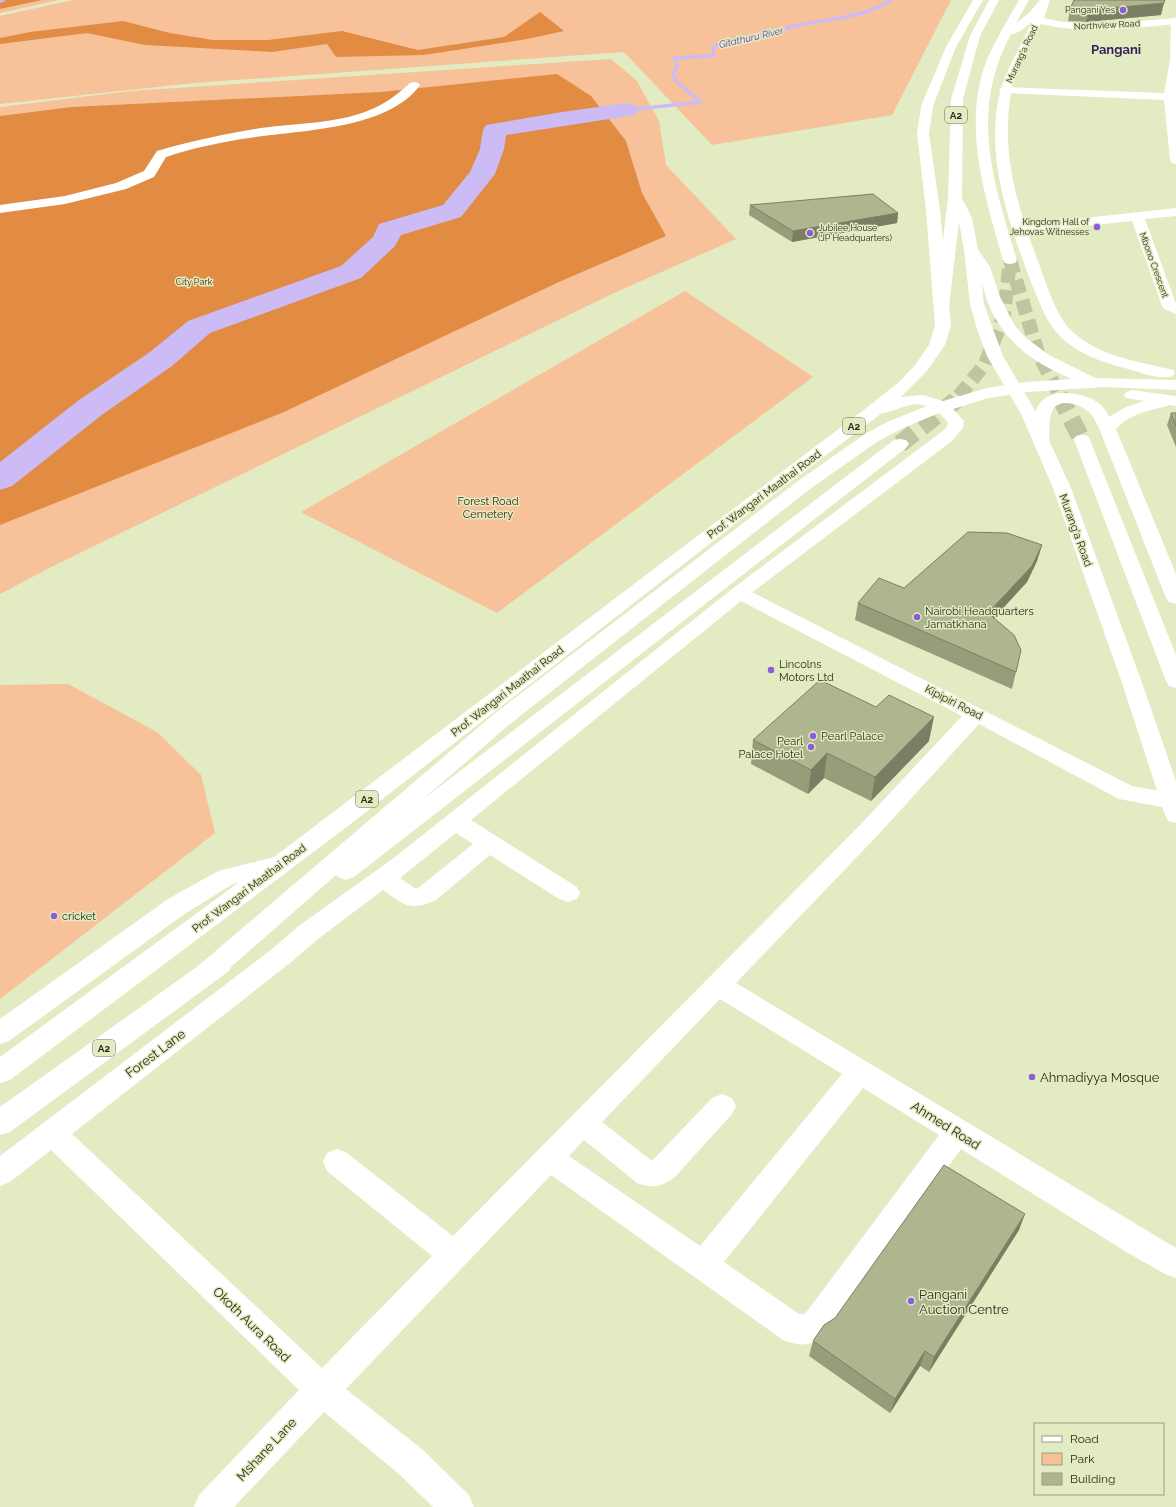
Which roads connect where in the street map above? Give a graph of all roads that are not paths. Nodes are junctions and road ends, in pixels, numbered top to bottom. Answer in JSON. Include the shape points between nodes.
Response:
{"nodes":[{"id":1,"x":978,"y":0,"type":"edge"},
{"id":2,"x":982,"y":0,"type":"edge"},
{"id":3,"x":994,"y":0,"type":"edge"},
{"id":4,"x":1024,"y":0,"type":"edge"},
{"id":5,"x":1044,"y":1,"type":"edge"},
{"id":6,"x":1038,"y":20,"type":"junction"},
{"id":7,"x":1176,"y":20,"type":"edge"},
{"id":8,"x":1006,"y":35,"type":"junction"},
{"id":9,"x":975,"y":36,"type":"junction"},
{"id":10,"x":414,"y":85,"type":"dead end"},
{"id":11,"x":1005,"y":90,"type":"junction"},
{"id":12,"x":1172,"y":97,"type":"edge"},
{"id":13,"x":1176,"y":160,"type":"edge"},
{"id":14,"x":955,"y":198,"type":"junction"},
{"id":15,"x":0,"y":209,"type":"edge"},
{"id":16,"x":1176,"y":212,"type":"edge"},
{"id":17,"x":1137,"y":217,"type":"junction"},
{"id":18,"x":1021,"y":230,"type":"junction"},
{"id":19,"x":971,"y":250,"type":"junction"},
{"id":20,"x":1010,"y":260,"type":"dead end"},
{"id":21,"x":946,"y":266,"type":"joint"},
{"id":22,"x":942,"y":306,"type":"junction"},
{"id":23,"x":1176,"y":310,"type":"edge"},
{"id":24,"x":1176,"y":375,"type":"edge"},
{"id":25,"x":1176,"y":387,"type":"edge"},
{"id":26,"x":1176,"y":402,"type":"edge"},
{"id":27,"x":871,"y":413,"type":"junction"},
{"id":28,"x":1107,"y":428,"type":"junction"},
{"id":29,"x":1041,"y":439,"type":"junction"},
{"id":30,"x":1082,"y":440,"type":"tunnel mouth"},
{"id":31,"x":900,"y":444,"type":"tunnel mouth"},
{"id":32,"x":739,"y":593,"type":"junction"},
{"id":33,"x":1176,"y":598,"type":"edge"},
{"id":34,"x":1176,"y":681,"type":"edge"},
{"id":35,"x":976,"y":714,"type":"junction"},
{"id":36,"x":502,"y":718,"type":"junction"},
{"id":37,"x":1174,"y":808,"type":"edge"},
{"id":38,"x":340,"y":820,"type":"junction"},
{"id":39,"x":455,"y":821,"type":"junction"},
{"id":40,"x":489,"y":843,"type":"junction"},
{"id":41,"x":282,"y":863,"type":"junction"},
{"id":42,"x":383,"y":878,"type":"junction"},
{"id":43,"x":568,"y":893,"type":"dead end"},
{"id":44,"x":208,"y":972,"type":"junction"},
{"id":45,"x":717,"y":984,"type":"junction"},
{"id":46,"x":0,"y":1033,"type":"edge"},
{"id":47,"x":0,"y":1072,"type":"edge"},
{"id":48,"x":860,"y":1072,"type":"junction"},
{"id":49,"x":722,"y":1106,"type":"dead end"},
{"id":50,"x":582,"y":1122,"type":"junction"},
{"id":51,"x":0,"y":1123,"type":"edge"},
{"id":52,"x":957,"y":1132,"type":"junction"},
{"id":53,"x":52,"y":1133,"type":"junction"},
{"id":54,"x":548,"y":1157,"type":"junction"},
{"id":55,"x":337,"y":1162,"type":"dead end"},
{"id":56,"x":0,"y":1173,"type":"edge"},
{"id":57,"x":454,"y":1255,"type":"junction"},
{"id":58,"x":1176,"y":1264,"type":"edge"},
{"id":59,"x":703,"y":1265,"type":"junction"},
{"id":60,"x":322,"y":1390,"type":"junction"},
{"id":61,"x":211,"y":1507,"type":"edge"},
{"id":62,"x":457,"y":1507,"type":"edge"}],
"edges":[{"from":1,"to":22,"type":"main road","via":[[941,69],[927,106],[923,134]]},
{"from":2,"to":9,"type":"main road"},
{"from":3,"to":9,"type":"main road","name":"Murang'a Road","number":"A2"},
{"from":4,"to":8,"type":"main road","name":"Murang'a Road","number":"A2"},
{"from":5,"to":6,"type":"main road","name":"Murang'a Road"},
{"from":5,"to":8,"type":"main road","via":[[1033,15]]},
{"from":6,"to":7,"type":"main road","name":"Northview Road","via":[[1080,27]]},
{"from":6,"to":11,"type":"main road","name":"Murang'a Road","via":[[1021,51]]},
{"from":7,"to":12,"type":"main road"},
{"from":8,"to":20,"type":"main road","name":"Murang'a Road","number":"A2","via":[[988,71],[983,96],[981,137],[989,187]]},
{"from":9,"to":14,"type":"main road","name":"Murang'a Road","number":"A2","via":[[957,99]]},
{"from":10,"to":15,"type":"main road","via":[[401,98],[369,115],[183,147],[162,154],[149,174],[121,186],[64,200]]},
{"from":11,"to":12,"type":"main road"},
{"from":11,"to":18,"type":"main road","name":"Murang'a Road","via":[[1001,115],[1002,148],[1009,194]]},
{"from":12,"to":13,"type":"main road"},
{"from":14,"to":19,"type":"main road","name":"Murang'a Road","via":[[965,218]]},
{"from":14,"to":21,"type":"main road","name":"Murang'a Road","number":"A2"},
{"from":16,"to":17,"type":"main road"},
{"from":17,"to":18,"type":"main road"},
{"from":17,"to":23,"type":"main road","name":"Mbono Crescent","via":[[1169,306]]},
{"from":18,"to":24,"type":"main road","name":"Murang'a Road","via":[[1046,302],[1067,335],[1087,348],[1110,358],[1143,369]]},
{"from":19,"to":26,"type":"main road","name":"Murang'a Road","via":[[987,272],[994,297],[1008,329],[1028,349],[1054,366],[1090,381],[1124,393]]},
{"from":19,"to":29,"type":"main road","name":"Murang'a Road","via":[[977,304],[995,356]]},
{"from":21,"to":22,"type":"main road","name":"Prof. Wangari Maathai Road","number":"A2"},
{"from":22,"to":27,"type":"main road","name":"Prof. Wangari Maathai Road","number":"A2","via":[[943,325],[937,345],[905,385]]},
{"from":25,"to":36,"type":"main road","name":"Prof. Wangari Maathai Road","via":[[1106,382],[1027,387],[987,394],[922,414],[893,426],[871,438],[804,485]]},
{"from":26,"to":28,"type":"main road","via":[[1131,410],[1121,414]]},
{"from":27,"to":32,"type":"main road","via":[[906,400],[919,400],[935,402],[948,411],[956,421],[955,428],[946,437]]},
{"from":27,"to":38,"type":"main road","name":"Prof. Wangari Maathai Road","number":"A2"},
{"from":28,"to":29,"type":"main road","via":[[1094,407],[1076,400],[1057,400],[1049,402],[1045,408]]},
{"from":28,"to":33,"type":"main road"},
{"from":29,"to":37,"type":"main road","name":"Murang'a Road","via":[[1067,503]]},
{"from":30,"to":34,"type":"main road"},
{"from":31,"to":44,"type":"main road","number":"A2","via":[[288,916]]},
{"from":32,"to":35,"type":"main road","name":"Kipipiri Road"},
{"from":32,"to":39,"type":"main road"},
{"from":35,"to":37,"type":"main road","name":"Kipipiri Road","via":[[1126,793]]},
{"from":35,"to":45,"type":"main road","name":"Mshane Lane","via":[[869,830]]},
{"from":36,"to":38,"type":"main road"},
{"from":36,"to":44,"type":"main road"},
{"from":38,"to":41,"type":"main road","name":"Prof. Wangari Maathai Road","number":"A2"},
{"from":39,"to":40,"type":"main road"},
{"from":39,"to":42,"type":"main road"},
{"from":40,"to":42,"type":"main road","via":[[427,894],[418,898],[410,897]]},
{"from":40,"to":43,"type":"main road"},
{"from":41,"to":46,"type":"main road","via":[[226,877],[177,906]]},
{"from":41,"to":47,"type":"main road","name":"Prof. Wangari Maathai Road","number":"A2"},
{"from":42,"to":53,"type":"main road","name":"Forest Lane","via":[[309,932]]},
{"from":44,"to":51,"type":"main road","number":"A2"},
{"from":45,"to":48,"type":"main road","name":"Ahmed Road"},
{"from":45,"to":50,"type":"main road","name":"Mshane Lane"},
{"from":48,"to":52,"type":"main road","name":"Ahmed Road"},
{"from":48,"to":59,"type":"main road"},
{"from":49,"to":50,"type":"main road","via":[[665,1168],[656,1174],[647,1174]]},
{"from":50,"to":54,"type":"main road","name":"Mshane Lane"},
{"from":52,"to":58,"type":"main road","name":"Ahmed Road"},
{"from":52,"to":59,"type":"main road","via":[[819,1321],[809,1329],[794,1329]]},
{"from":53,"to":56,"type":"main road","name":"Forest Lane"},
{"from":53,"to":60,"type":"main road","name":"Okoth Aura Road"},
{"from":54,"to":57,"type":"main road","name":"Mshane Lane"},
{"from":54,"to":59,"type":"main road"},
{"from":55,"to":57,"type":"main road"},
{"from":57,"to":60,"type":"main road","name":"Mshane Lane"},
{"from":60,"to":61,"type":"main road","name":"Mshane Lane"},
{"from":60,"to":62,"type":"main road","name":"Okoth Aura Road","via":[[411,1462]]}]}
